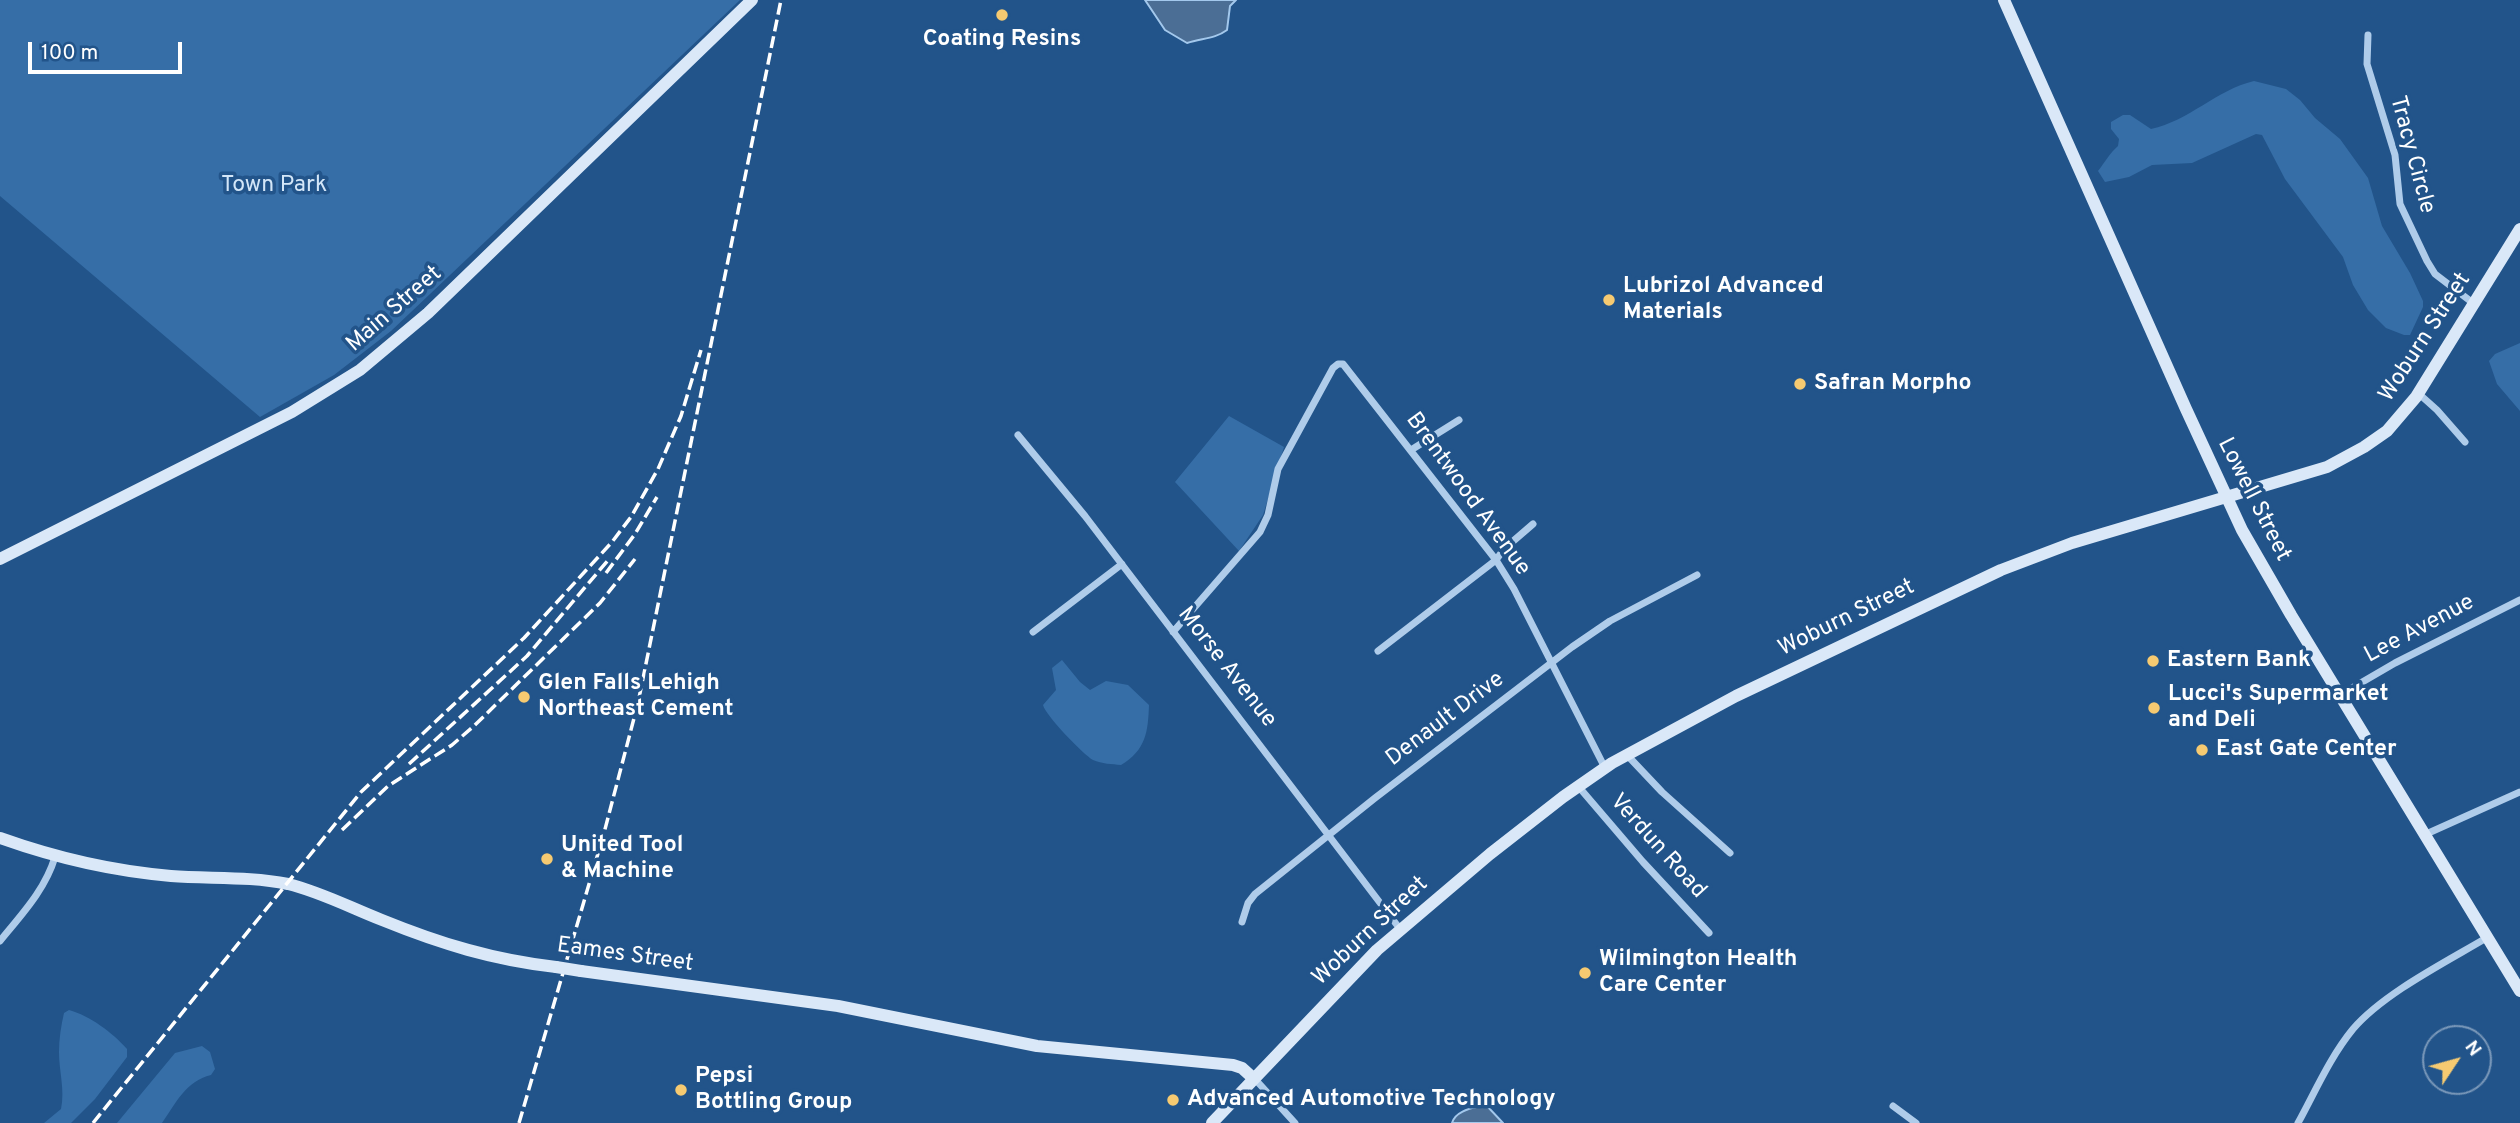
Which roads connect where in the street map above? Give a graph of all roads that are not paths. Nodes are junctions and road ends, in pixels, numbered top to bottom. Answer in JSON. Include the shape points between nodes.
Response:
{"nodes":[{"id":1,"x":752,"y":0,"type":"edge"},
{"id":2,"x":2004,"y":0,"type":"edge"},
{"id":3,"x":2368,"y":35,"type":"dead end"},
{"id":4,"x":2520,"y":229,"type":"edge"},
{"id":5,"x":2473,"y":303,"type":"junction"},
{"id":6,"x":2418,"y":393,"type":"junction"},
{"id":7,"x":1459,"y":420,"type":"dead end"},
{"id":8,"x":1018,"y":435,"type":"dead end"},
{"id":9,"x":2465,"y":442,"type":"dead end"},
{"id":10,"x":1411,"y":450,"type":"junction"},
{"id":11,"x":2226,"y":497,"type":"junction"},
{"id":12,"x":1533,"y":524,"type":"dead end"},
{"id":13,"x":0,"y":559,"type":"edge"},
{"id":14,"x":1496,"y":560,"type":"junction"},
{"id":15,"x":1122,"y":564,"type":"junction"},
{"id":16,"x":1697,"y":575,"type":"dead end"},
{"id":17,"x":2520,"y":600,"type":"edge"},
{"id":18,"x":1033,"y":632,"type":"dead end"},
{"id":19,"x":1173,"y":632,"type":"junction"},
{"id":20,"x":1378,"y":651,"type":"dead end"},
{"id":21,"x":1551,"y":663,"type":"junction"},
{"id":22,"x":2340,"y":695,"type":"junction"},
{"id":23,"x":1627,"y":755,"type":"junction"},
{"id":24,"x":1605,"y":768,"type":"junction"},
{"id":25,"x":1578,"y":786,"type":"junction"},
{"id":26,"x":2520,"y":792,"type":"edge"},
{"id":27,"x":2424,"y":835,"type":"junction"},
{"id":28,"x":1329,"y":836,"type":"junction"},
{"id":29,"x":0,"y":838,"type":"edge"},
{"id":30,"x":1730,"y":853,"type":"dead end"},
{"id":31,"x":55,"y":857,"type":"junction"},
{"id":32,"x":1242,"y":922,"type":"dead end"},
{"id":33,"x":1400,"y":929,"type":"junction"},
{"id":34,"x":1709,"y":933,"type":"dead end"},
{"id":35,"x":2487,"y":937,"type":"junction"},
{"id":36,"x":0,"y":941,"type":"edge"},
{"id":37,"x":2520,"y":991,"type":"edge"},
{"id":38,"x":1253,"y":1078,"type":"junction"},
{"id":39,"x":1893,"y":1105,"type":"dead end"},
{"id":40,"x":1212,"y":1123,"type":"edge"},
{"id":41,"x":1295,"y":1123,"type":"edge"},
{"id":42,"x":1916,"y":1123,"type":"edge"},
{"id":43,"x":2298,"y":1123,"type":"edge"}],
"edges":[{"from":1,"to":13,"type":"main road","name":"Main Street","via":[[428,313],[360,370],[292,412]]},
{"from":2,"to":11,"type":"main road","name":"Lowell Street"},
{"from":3,"to":5,"type":"street","name":"Tracy Circle","via":[[2367,64],[2395,155],[2400,204],[2435,274]]},
{"from":4,"to":5,"type":"main road","name":"Woburn Street"},
{"from":5,"to":6,"type":"main road","name":"Woburn Street"},
{"from":6,"to":9,"type":"street"},
{"from":6,"to":11,"type":"main road","name":"Woburn Street","via":[[2387,431],[2344,458],[2312,473]]},
{"from":7,"to":10,"type":"street"},
{"from":8,"to":15,"type":"street","name":"Morse Avenue"},
{"from":10,"to":14,"type":"street","name":"Brentwood Avenue"},
{"from":10,"to":19,"type":"street","name":"Brentwood Avenue","via":[[1344,364],[1338,364],[1278,469],[1260,532]]},
{"from":11,"to":22,"type":"main road","name":"Lowell Street"},
{"from":11,"to":23,"type":"main road","name":"Woburn Street","via":[[2072,543],[2001,570],[1736,696]]},
{"from":12,"to":14,"type":"street"},
{"from":14,"to":20,"type":"street"},
{"from":14,"to":21,"type":"street","name":"Brentwood Avenue"},
{"from":15,"to":18,"type":"street"},
{"from":15,"to":19,"type":"street","name":"Morse Avenue"},
{"from":16,"to":21,"type":"street","name":"Denault Drive","via":[[1598,629]]},
{"from":17,"to":22,"type":"street","name":"Lee Avenue"},
{"from":19,"to":28,"type":"street","name":"Morse Avenue"},
{"from":21,"to":24,"type":"street","name":"Brentwood Avenue"},
{"from":21,"to":28,"type":"street","name":"Denault Drive"},
{"from":22,"to":27,"type":"main road","name":"Lowell Street"},
{"from":23,"to":24,"type":"main road","name":"Woburn Street"},
{"from":23,"to":30,"type":"street"},
{"from":24,"to":25,"type":"main road","name":"Woburn Street"},
{"from":25,"to":33,"type":"main road","name":"Woburn Street"},
{"from":25,"to":34,"type":"street","name":"Verdun Road"},
{"from":26,"to":27,"type":"street"},
{"from":27,"to":35,"type":"main road","name":"Lowell Street"},
{"from":28,"to":32,"type":"street","name":"Denault Drive","via":[[1253,895]]},
{"from":28,"to":33,"type":"street","name":"Morse Avenue"},
{"from":29,"to":31,"type":"main road","name":"Eames Street"},
{"from":31,"to":36,"type":"street","via":[[40,892]]},
{"from":31,"to":38,"type":"main road","name":"Eames Street","bridge":true,"via":[[108,869],[290,885],[459,949],[512,962],[838,1006],[1037,1046],[1233,1065]]},
{"from":33,"to":38,"type":"main road","name":"Woburn Street"},
{"from":35,"to":37,"type":"main road","name":"Lowell Street"},
{"from":35,"to":43,"type":"street","via":[[2361,1020],[2339,1049]]},
{"from":38,"to":40,"type":"main road","name":"Woburn Street"},
{"from":38,"to":41,"type":"street"},
{"from":39,"to":42,"type":"street"}]}
